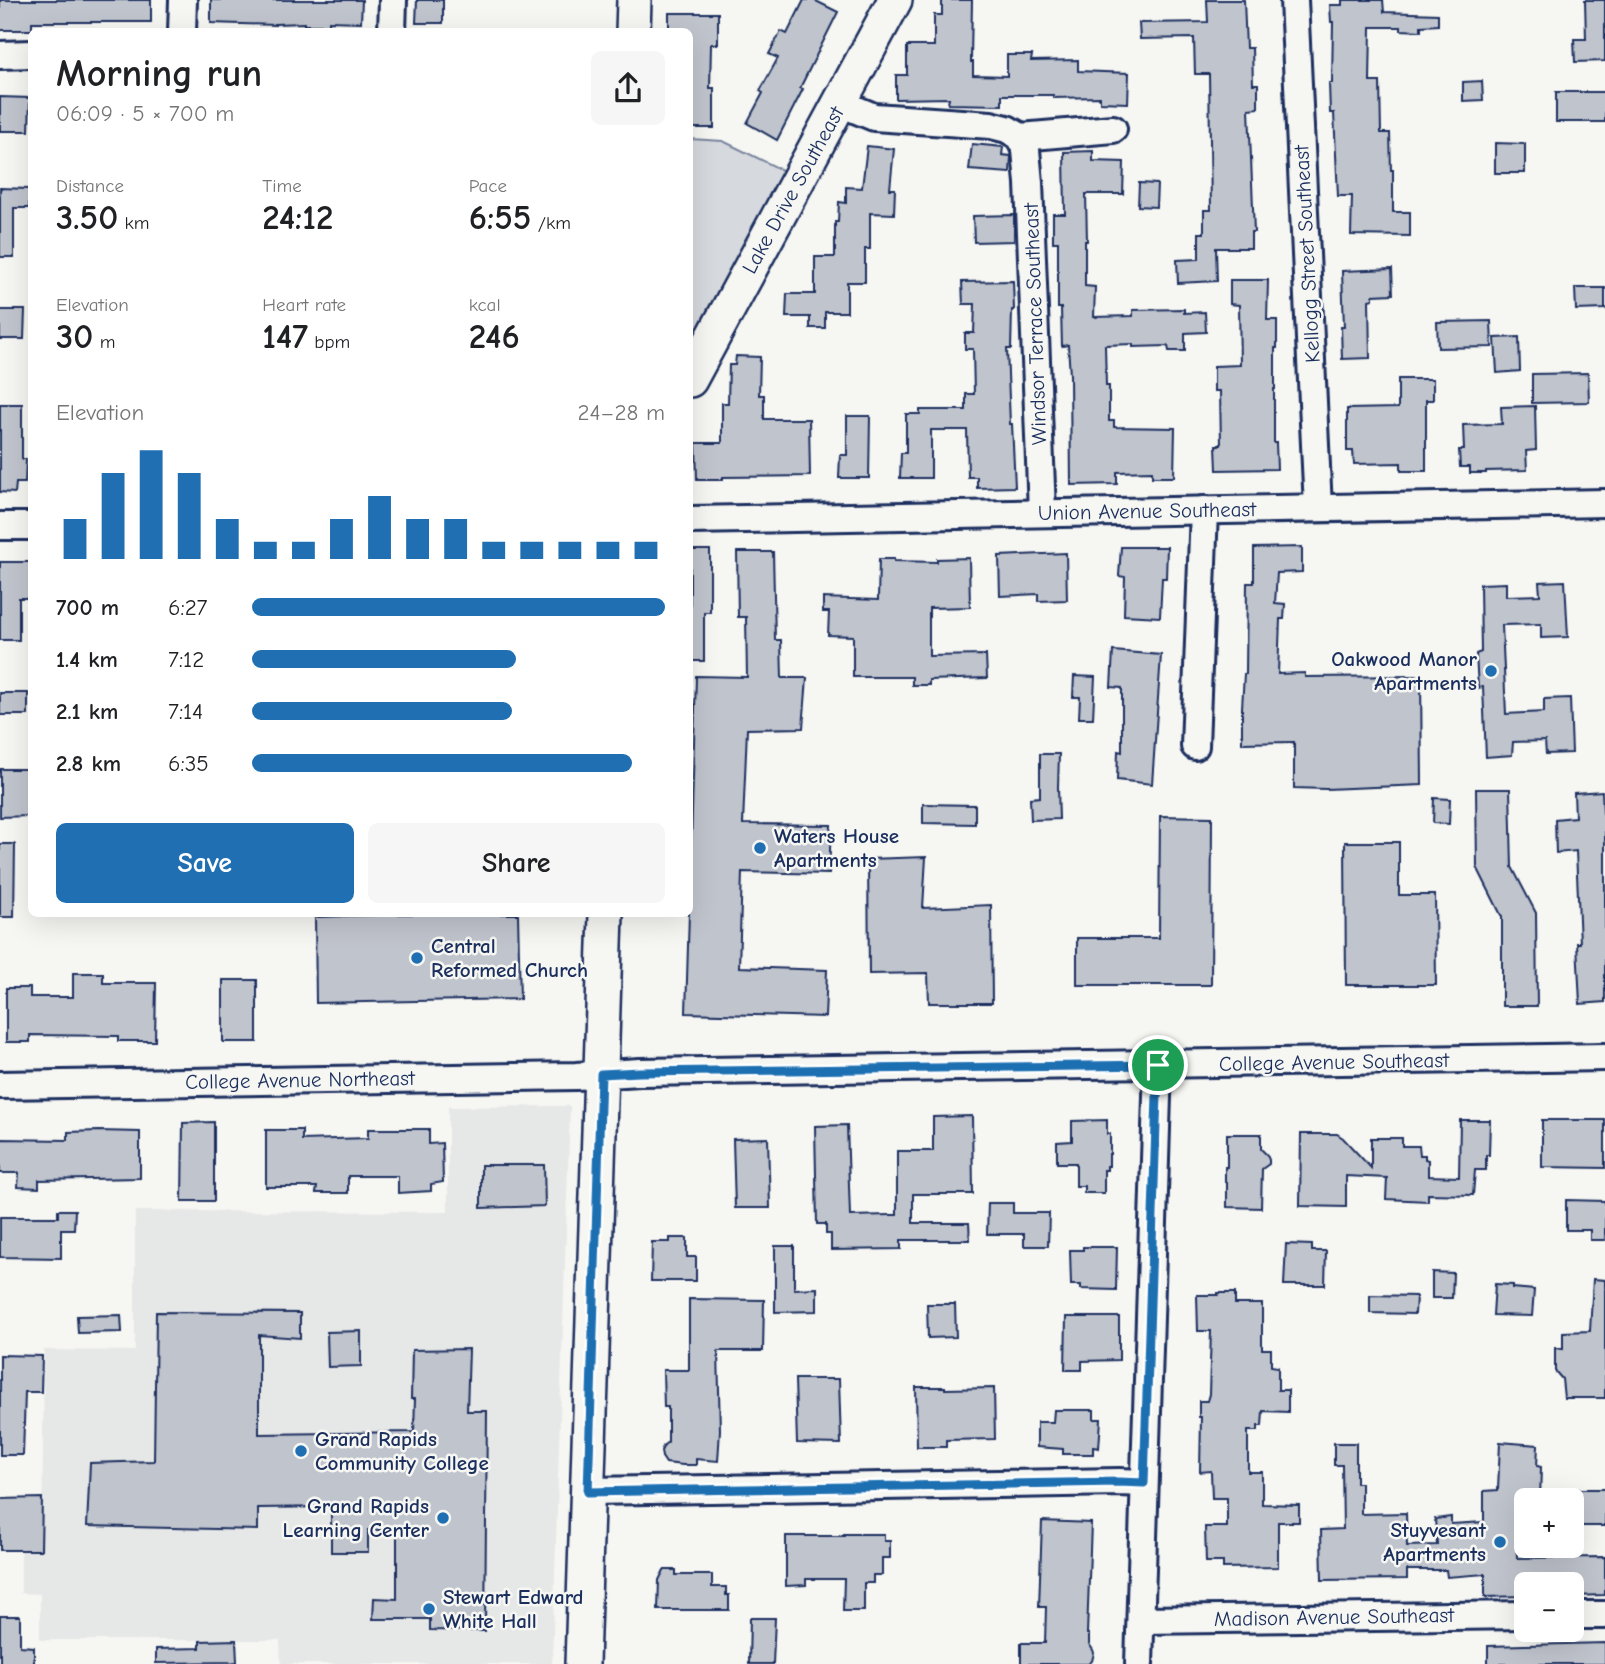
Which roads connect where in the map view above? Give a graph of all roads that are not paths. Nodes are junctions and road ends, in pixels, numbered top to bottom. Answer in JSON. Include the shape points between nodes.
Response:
{"nodes":[{"id":1,"x":183,"y":0,"type":"edge"},
{"id":2,"x":393,"y":0,"type":"edge"},
{"id":3,"x":634,"y":0,"type":"edge"},
{"id":4,"x":895,"y":0,"type":"edge"},
{"id":5,"x":1294,"y":0,"type":"edge"},
{"id":6,"x":182,"y":28,"type":"edge"},
{"id":7,"x":392,"y":28,"type":"edge"},
{"id":8,"x":633,"y":28,"type":"edge"},
{"id":9,"x":28,"y":54,"type":"edge"},
{"id":10,"x":0,"y":55,"type":"edge"},
{"id":11,"x":840,"y":103,"type":"junction"},
{"id":12,"x":1114,"y":129,"type":"dead end"},
{"id":13,"x":1021,"y":137,"type":"junction"},
{"id":14,"x":693,"y":374,"type":"edge"},
{"id":15,"x":1605,"y":503,"type":"edge"},
{"id":16,"x":1318,"y":508,"type":"junction"},
{"id":17,"x":1204,"y":510,"type":"junction"},
{"id":18,"x":1042,"y":512,"type":"junction"},
{"id":19,"x":693,"y":520,"type":"edge"},
{"id":20,"x":0,"y":526,"type":"edge"},
{"id":21,"x":28,"y":526,"type":"edge"},
{"id":22,"x":1195,"y":746,"type":"dead end"},
{"id":23,"x":606,"y":917,"type":"edge"},
{"id":24,"x":1605,"y":1057,"type":"edge"},
{"id":25,"x":1158,"y":1065,"type":"junction"},
{"id":26,"x":601,"y":1074,"type":"junction"},
{"id":27,"x":0,"y":1085,"type":"edge"},
{"id":28,"x":1144,"y":1483,"type":"junction"},
{"id":29,"x":588,"y":1492,"type":"junction"},
{"id":30,"x":1514,"y":1615,"type":"edge"},
{"id":31,"x":1584,"y":1615,"type":"edge"},
{"id":32,"x":1605,"y":1615,"type":"edge"},
{"id":33,"x":1141,"y":1620,"type":"junction"},
{"id":34,"x":582,"y":1664,"type":"edge"},
{"id":35,"x":1139,"y":1664,"type":"edge"}],
"edges":[{"from":1,"to":6,"type":"street"},
{"from":2,"to":7,"type":"street"},
{"from":3,"to":8,"type":"main road"},
{"from":4,"to":11,"type":"main road","name":"Lake Drive Southeast"},
{"from":5,"to":16,"type":"street","name":"Kellogg Street Southeast"},
{"from":9,"to":10,"type":"street"},
{"from":11,"to":13,"type":"street","via":[[874,117],[991,125]]},
{"from":11,"to":14,"type":"main road","name":"Lake Drive Southeast"},
{"from":12,"to":13,"type":"street"},
{"from":13,"to":18,"type":"street","name":"Windsor Terrace Southeast","via":[[1029,183]]},
{"from":15,"to":16,"type":"street","name":"Union Avenue Southeast"},
{"from":16,"to":17,"type":"street","name":"Union Avenue Southeast"},
{"from":17,"to":18,"type":"street","name":"Union Avenue Southeast"},
{"from":17,"to":22,"type":"street"},
{"from":18,"to":19,"type":"street","name":"Union Avenue Southeast"},
{"from":20,"to":21,"type":"street"},
{"from":23,"to":26,"type":"main road"},
{"from":24,"to":25,"type":"street","name":"College Avenue Southeast"},
{"from":25,"to":26,"type":"street","name":"College Avenue Southeast"},
{"from":25,"to":28,"type":"street"},
{"from":26,"to":27,"type":"street","name":"College Avenue Northeast"},
{"from":26,"to":29,"type":"main road"},
{"from":28,"to":29,"type":"street"},
{"from":28,"to":33,"type":"street"},
{"from":29,"to":34,"type":"main road"},
{"from":30,"to":33,"type":"street","name":"Madison Avenue Southeast"},
{"from":31,"to":32,"type":"street"},
{"from":33,"to":35,"type":"street"}]}
